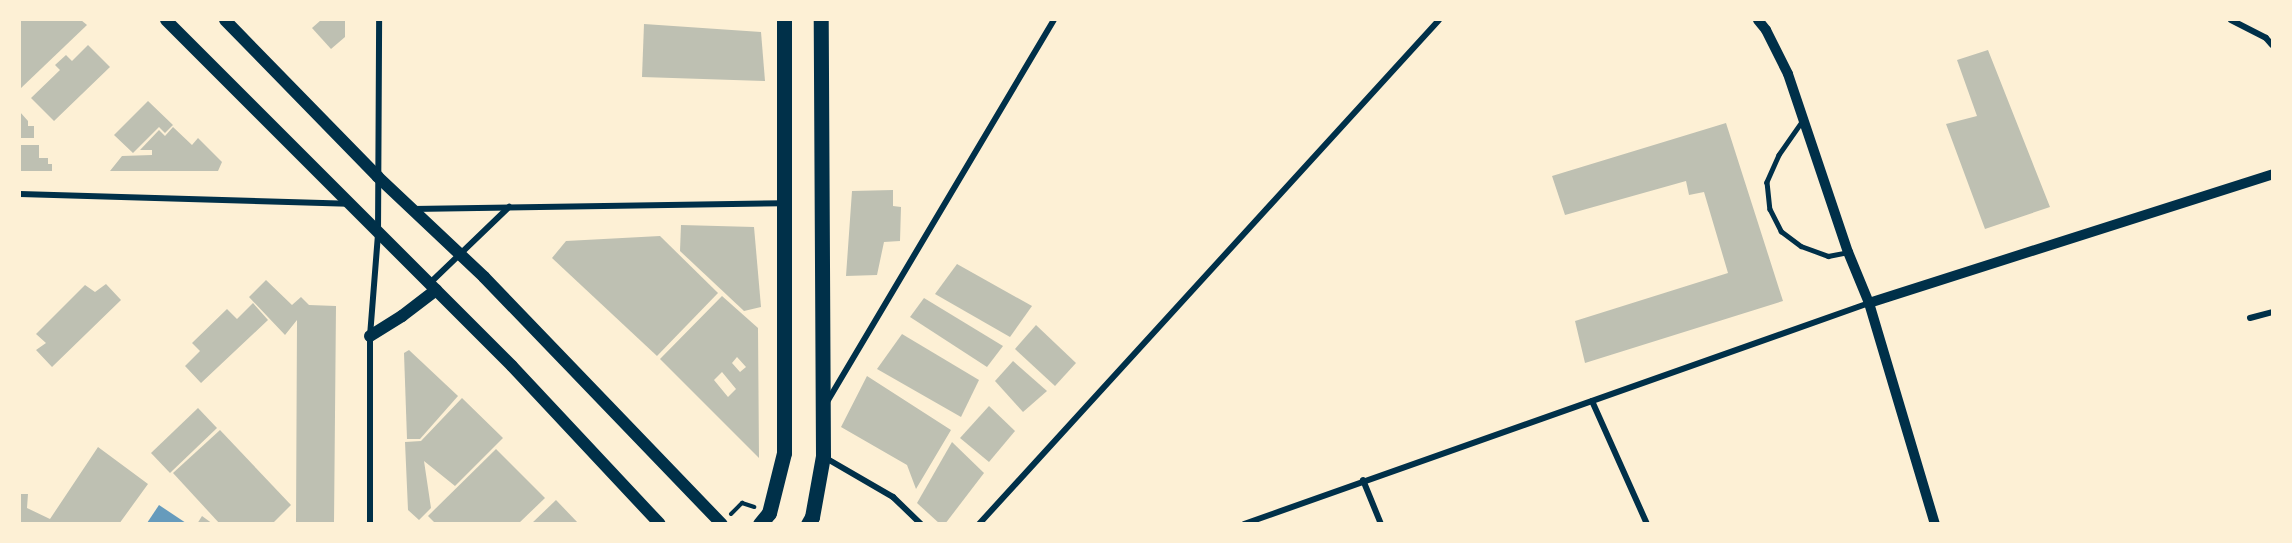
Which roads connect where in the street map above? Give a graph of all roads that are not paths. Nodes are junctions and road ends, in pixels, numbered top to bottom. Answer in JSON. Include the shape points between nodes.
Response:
{"nodes":[{"id":1,"x":166,"y":20,"type":"edge"},
{"id":2,"x":225,"y":20,"type":"edge"},
{"id":3,"x":379,"y":20,"type":"edge"},
{"id":4,"x":784,"y":20,"type":"edge"},
{"id":5,"x":821,"y":20,"type":"edge"},
{"id":6,"x":1054,"y":20,"type":"edge"},
{"id":7,"x":1439,"y":20,"type":"edge"},
{"id":8,"x":1758,"y":20,"type":"edge"},
{"id":9,"x":2231,"y":20,"type":"edge"},
{"id":10,"x":2272,"y":45,"type":"edge"},
{"id":11,"x":1804,"y":119,"type":"junction"},
{"id":12,"x":2272,"y":174,"type":"edge"},
{"id":13,"x":378,"y":177,"type":"junction"},
{"id":14,"x":20,"y":194,"type":"edge"},
{"id":15,"x":784,"y":202,"type":"junction"},
{"id":16,"x":348,"y":204,"type":"junction"},
{"id":17,"x":510,"y":207,"type":"junction"},
{"id":18,"x":411,"y":209,"type":"junction"},
{"id":19,"x":378,"y":234,"type":"junction"},
{"id":20,"x":1848,"y":252,"type":"junction"},
{"id":21,"x":459,"y":254,"type":"junction"},
{"id":22,"x":433,"y":286,"type":"junction"},
{"id":23,"x":1869,"y":303,"type":"junction"},
{"id":24,"x":2272,"y":312,"type":"edge"},
{"id":25,"x":2250,"y":318,"type":"dead end"},
{"id":26,"x":370,"y":336,"type":"junction"},
{"id":27,"x":1592,"y":401,"type":"junction"},
{"id":28,"x":823,"y":407,"type":"junction"},
{"id":29,"x":823,"y":456,"type":"junction"},
{"id":30,"x":1364,"y":480,"type":"junction"},
{"id":31,"x":765,"y":518,"type":"edge"},
{"id":32,"x":722,"y":523,"type":"edge"},
{"id":33,"x":370,"y":524,"type":"edge"},
{"id":34,"x":660,"y":524,"type":"edge"},
{"id":35,"x":808,"y":524,"type":"edge"},
{"id":36,"x":921,"y":524,"type":"edge"},
{"id":37,"x":979,"y":524,"type":"edge"},
{"id":38,"x":1244,"y":524,"type":"edge"},
{"id":39,"x":1381,"y":524,"type":"edge"},
{"id":40,"x":1647,"y":524,"type":"edge"},
{"id":41,"x":1935,"y":524,"type":"edge"}],
"edges":[{"from":1,"to":16,"type":"main road"},
{"from":2,"to":13,"type":"main road"},
{"from":3,"to":13,"type":"street"},
{"from":4,"to":15,"type":"main road"},
{"from":5,"to":28,"type":"main road"},
{"from":6,"to":28,"type":"street"},
{"from":7,"to":37,"type":"street"},
{"from":8,"to":11,"type":"street","via":[[1788,74]]},
{"from":9,"to":10,"type":"street"},
{"from":11,"to":20,"type":"street"},
{"from":11,"to":20,"type":"lane","via":[[1779,154],[1767,182],[1770,209],[1781,231],[1801,246],[1828,256]]},
{"from":12,"to":23,"type":"street"},
{"from":13,"to":18,"type":"main road"},
{"from":13,"to":19,"type":"street"},
{"from":14,"to":16,"type":"street"},
{"from":15,"to":17,"type":"street"},
{"from":15,"to":31,"type":"main road","via":[[784,453]]},
{"from":16,"to":19,"type":"main road"},
{"from":17,"to":18,"type":"street"},
{"from":17,"to":21,"type":"street"},
{"from":18,"to":21,"type":"main road"},
{"from":19,"to":22,"type":"main road"},
{"from":19,"to":26,"type":"street"},
{"from":20,"to":23,"type":"street"},
{"from":21,"to":22,"type":"street"},
{"from":21,"to":32,"type":"main road"},
{"from":22,"to":26,"type":"main road","via":[[402,316]]},
{"from":22,"to":34,"type":"main road"},
{"from":23,"to":27,"type":"street"},
{"from":23,"to":41,"type":"street"},
{"from":24,"to":25,"type":"street"},
{"from":26,"to":33,"type":"street"},
{"from":27,"to":30,"type":"street"},
{"from":27,"to":40,"type":"street"},
{"from":28,"to":29,"type":"main road"},
{"from":29,"to":35,"type":"main road"},
{"from":29,"to":36,"type":"street","via":[[893,497]]},
{"from":30,"to":38,"type":"street"},
{"from":30,"to":39,"type":"street"}]}
